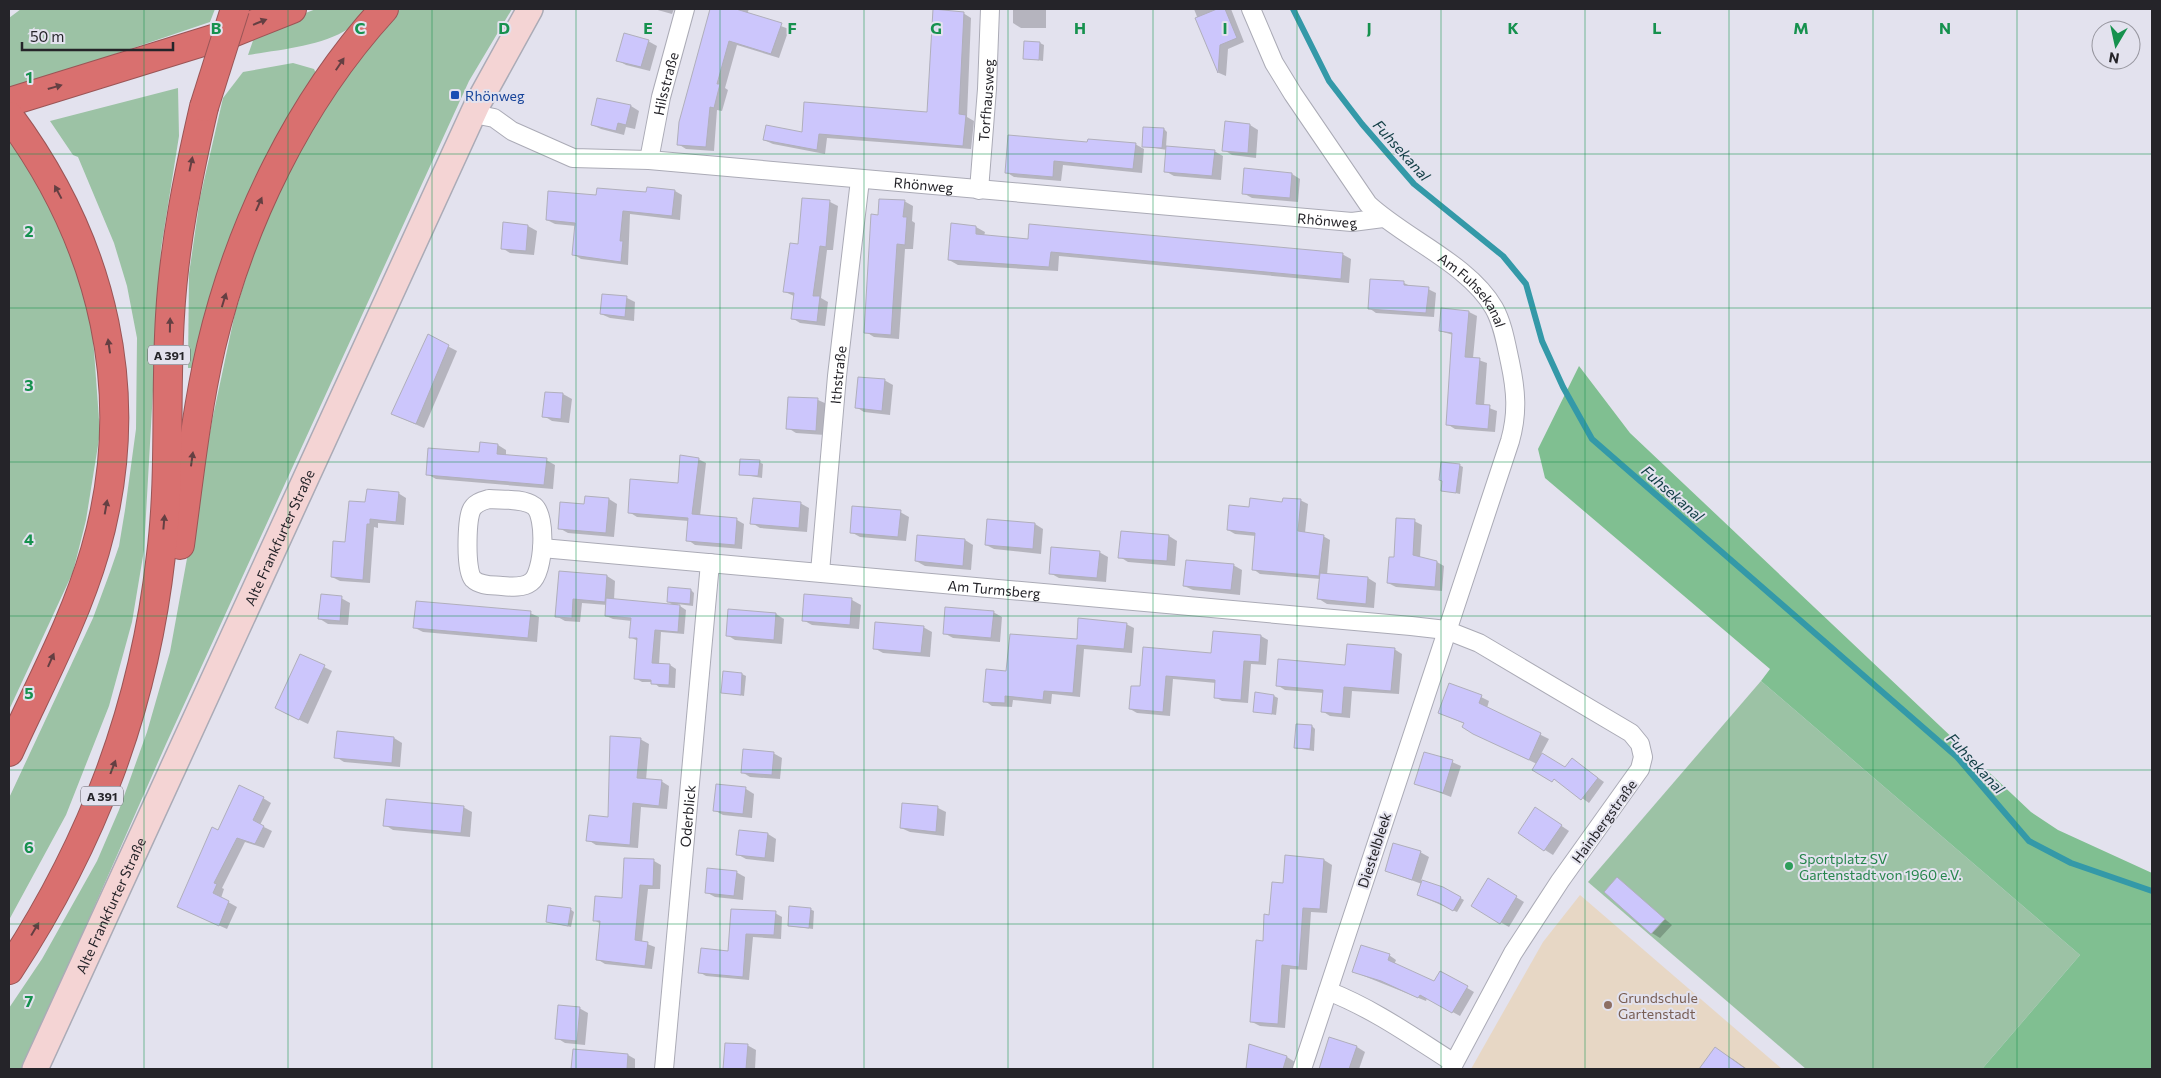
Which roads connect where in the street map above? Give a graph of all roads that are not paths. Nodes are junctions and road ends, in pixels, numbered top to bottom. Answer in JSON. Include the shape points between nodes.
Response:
{"nodes":[{"id":1,"x":235,"y":9,"type":"edge"},
{"id":2,"x":292,"y":9,"type":"edge"},
{"id":3,"x":384,"y":9,"type":"edge"},
{"id":4,"x":530,"y":9,"type":"edge"},
{"id":5,"x":685,"y":9,"type":"edge"},
{"id":6,"x":990,"y":9,"type":"edge"},
{"id":7,"x":1251,"y":9,"type":"edge"},
{"id":8,"x":9,"y":102,"type":"edge"},
{"id":9,"x":474,"y":114,"type":"junction"},
{"id":10,"x":9,"y":116,"type":"edge"},
{"id":11,"x":649,"y":160,"type":"junction"},
{"id":12,"x":860,"y":180,"type":"junction"},
{"id":13,"x":979,"y":190,"type":"junction"},
{"id":14,"x":1383,"y":218,"type":"junction"},
{"id":15,"x":542,"y":548,"type":"junction"},
{"id":16,"x":710,"y":563,"type":"junction"},
{"id":17,"x":820,"y":572,"type":"junction"},
{"id":18,"x":154,"y":605,"type":"junction"},
{"id":19,"x":1446,"y":630,"type":"junction"},
{"id":20,"x":9,"y":752,"type":"edge"},
{"id":21,"x":9,"y":970,"type":"edge"},
{"id":22,"x":1328,"y":991,"type":"junction"},
{"id":23,"x":1452,"y":1066,"type":"edge"},
{"id":24,"x":35,"y":1069,"type":"edge"},
{"id":25,"x":664,"y":1069,"type":"edge"},
{"id":26,"x":1302,"y":1069,"type":"edge"}],
"edges":[{"from":18,"to":1,"type":"highway","number":"A 391","one_way":true,"bridge":true,"via":[[166,507],[170,317],[176,249],[204,107]]},
{"from":8,"to":2,"type":"highway","one_way":true,"via":[[223,36]]},
{"from":18,"to":3,"type":"highway","one_way":true,"via":[[176,569],[204,384],[220,314],[241,249],[293,136],[346,55]]},
{"from":4,"to":9,"type":"street","name":"Alte Frankfurter Straße"},
{"from":5,"to":11,"type":"street","name":"Hilsstraße","via":[[661,97]]},
{"from":6,"to":13,"type":"street","name":"Torfhausweg","via":[[988,89]]},
{"from":7,"to":14,"type":"street","name":"Am Fuhsekanal","via":[[1274,63],[1293,94],[1363,196]]},
{"from":9,"to":11,"type":"street","name":"Rhönweg","via":[[494,118],[535,143],[573,158]]},
{"from":9,"to":24,"type":"street","name":"Alte Frankfurter Straße"},
{"from":20,"to":10,"type":"highway","one_way":true,"via":[[84,585],[104,517],[114,448],[109,341],[92,272],[66,206],[30,144]]},
{"from":11,"to":12,"type":"street","name":"Rhönweg"},
{"from":12,"to":13,"type":"street","name":"Rhönweg"},
{"from":12,"to":17,"type":"street","name":"Ithstraße","via":[[837,376]]},
{"from":13,"to":14,"type":"street","name":"Rhönweg","via":[[1352,222]]},
{"from":14,"to":19,"type":"street","name":"Am Fuhsekanal","via":[[1479,287],[1495,310],[1515,386],[1515,425]]},
{"from":15,"to":15,"type":"street","via":[[538,573],[526,585],[477,583],[468,566],[472,510],[479,501],[489,499],[533,505],[542,521]]},
{"from":15,"to":16,"type":"street","name":"Am Turmsberg"},
{"from":16,"to":17,"type":"street","name":"Am Turmsberg"},
{"from":16,"to":25,"type":"street","name":"Oderblick"},
{"from":17,"to":19,"type":"street","name":"Am Turmsberg"},
{"from":21,"to":18,"type":"highway","number":"A 391","one_way":true,"via":[[56,894],[99,805],[132,707]]},
{"from":19,"to":22,"type":"street","name":"Diestelbleek"},
{"from":19,"to":23,"type":"street","name":"Hainbergstraße","via":[[1479,643],[1631,733],[1640,744],[1642,757],[1640,769],[1626,791],[1560,881],[1505,966]]},
{"from":22,"to":23,"type":"street","name":"Hainbergstraße","via":[[1390,1021]]},
{"from":22,"to":26,"type":"street","name":"Diestelbleek"}]}
